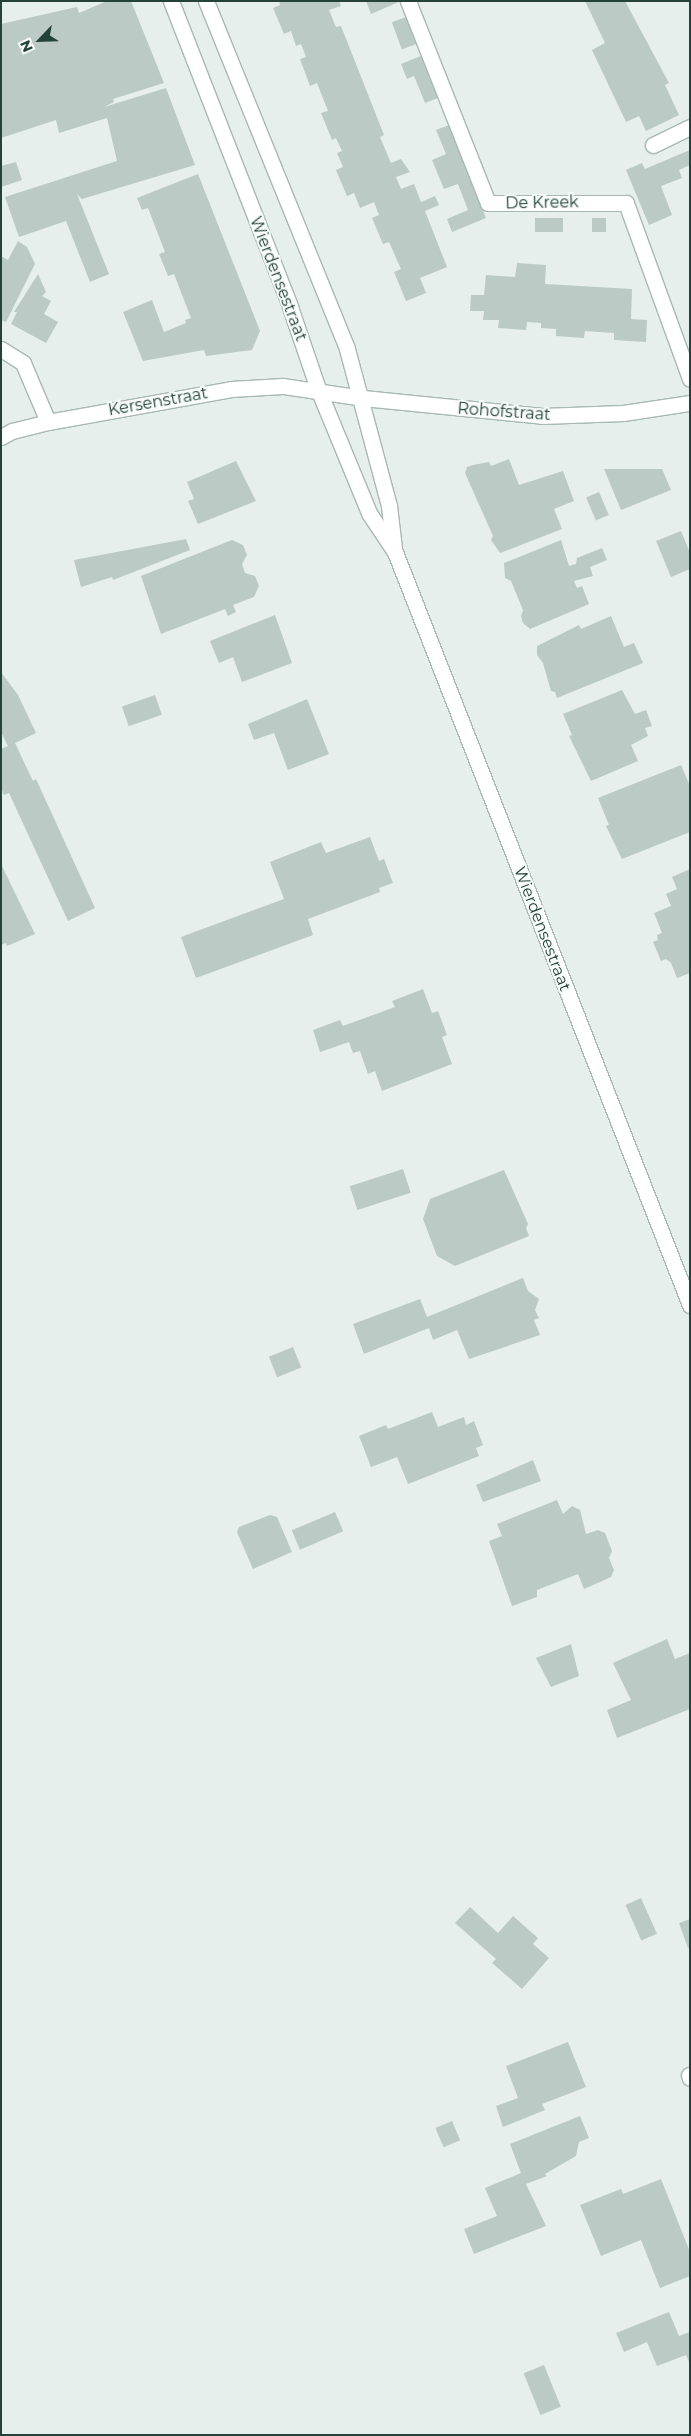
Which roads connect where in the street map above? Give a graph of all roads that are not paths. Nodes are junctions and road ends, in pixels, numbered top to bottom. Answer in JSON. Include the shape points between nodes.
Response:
{"nodes":[{"id":1,"x":171,"y":1,"type":"edge"},
{"id":2,"x":206,"y":1,"type":"edge"},
{"id":3,"x":408,"y":1,"type":"edge"},
{"id":4,"x":690,"y":127,"type":"edge"},
{"id":5,"x":653,"y":145,"type":"dead end"},
{"id":6,"x":1,"y":350,"type":"edge"},
{"id":7,"x":690,"y":379,"type":"edge"},
{"id":8,"x":318,"y":389,"type":"junction"},
{"id":9,"x":363,"y":398,"type":"junction"},
{"id":10,"x":690,"y":403,"type":"edge"},
{"id":11,"x":48,"y":422,"type":"junction"},
{"id":12,"x":1,"y":437,"type":"edge"},
{"id":13,"x":394,"y":552,"type":"junction"},
{"id":14,"x":690,"y":1305,"type":"edge"}],
"edges":[{"from":1,"to":8,"type":"main road","name":"Wierdensestraat","via":[[290,307]]},
{"from":2,"to":9,"type":"main road","name":"Wierdensestraat","via":[[347,349]]},
{"from":3,"to":7,"type":"main road","name":"De Kreek","via":[[488,203],[626,203]]},
{"from":4,"to":5,"type":"main road"},
{"from":6,"to":11,"type":"main road","via":[[23,363]]},
{"from":8,"to":9,"type":"main road","name":"Rohofstraat"},
{"from":8,"to":11,"type":"main road","name":"Kersenstraat","via":[[283,386],[231,389]]},
{"from":8,"to":13,"type":"main road","name":"Wierdensestraat","via":[[369,513]]},
{"from":9,"to":10,"type":"main road","name":"Rohofstraat","via":[[542,416],[623,413]]},
{"from":9,"to":13,"type":"main road","name":"Wierdensestraat","via":[[390,506]]},
{"from":11,"to":12,"type":"main road","name":"Kersenstraat","via":[[12,430]]},
{"from":13,"to":14,"type":"main road","name":"Wierdensestraat"}]}
